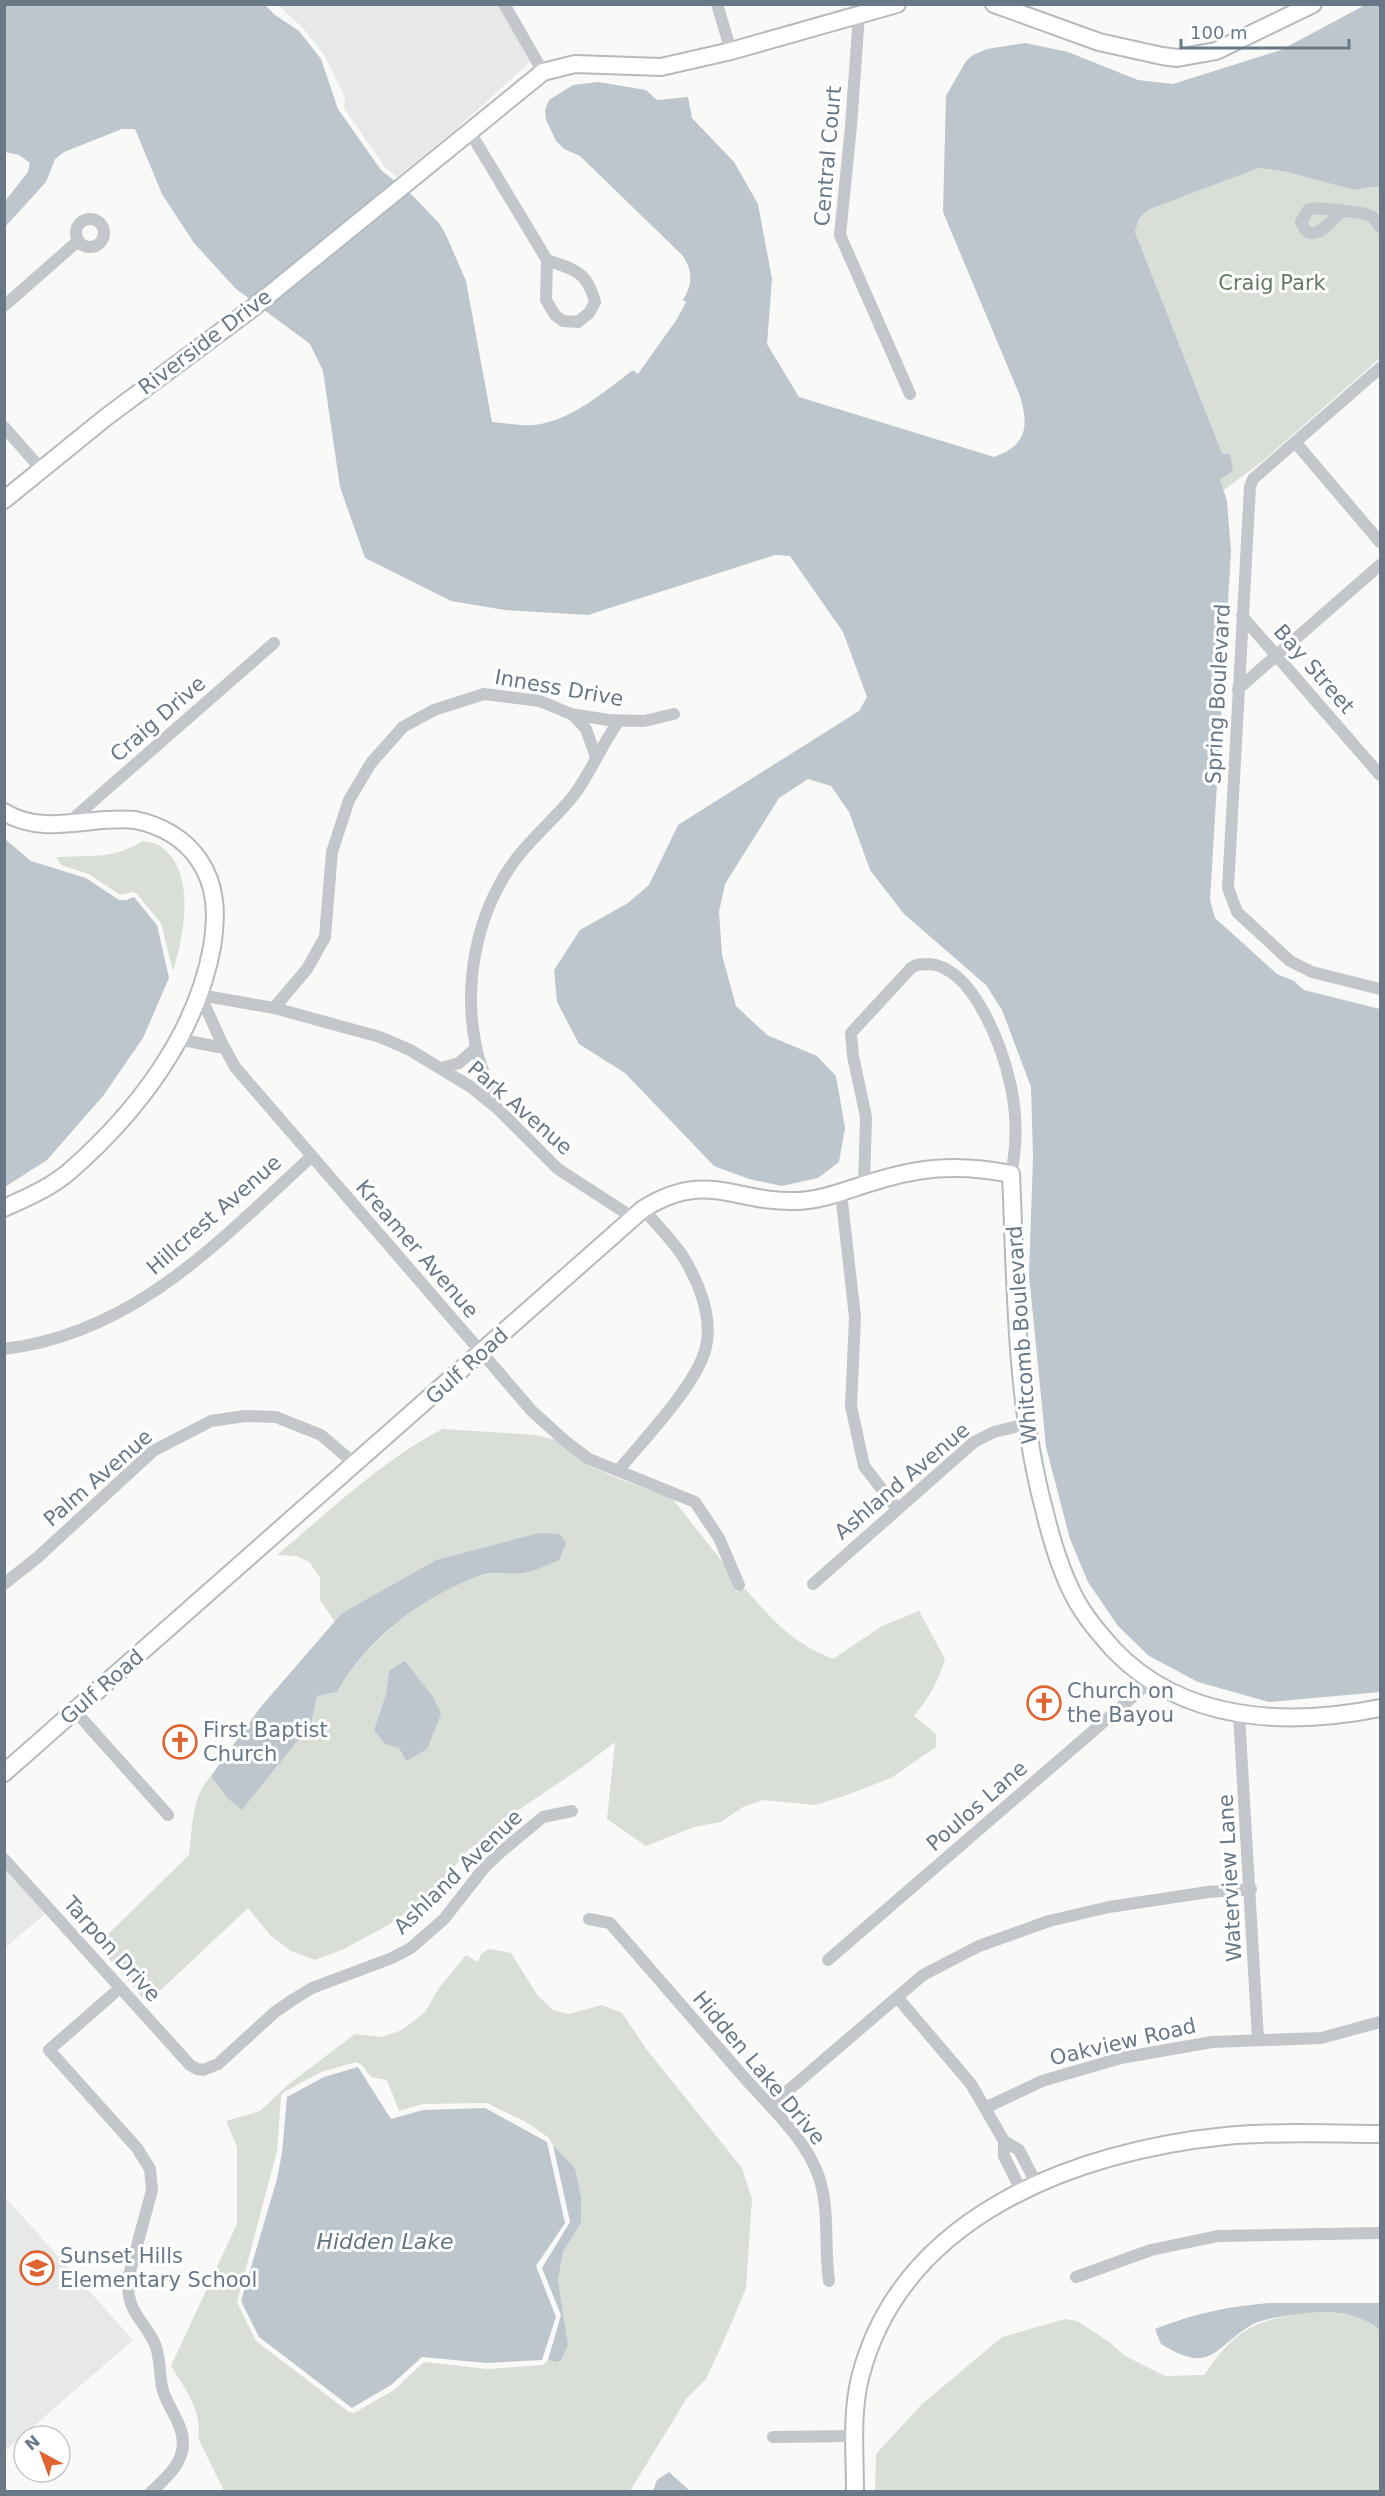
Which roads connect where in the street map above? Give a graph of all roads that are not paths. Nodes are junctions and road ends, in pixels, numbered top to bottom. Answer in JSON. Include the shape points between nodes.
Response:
{"nodes":[{"id":1,"x":504,"y":4,"type":"edge"},
{"id":2,"x":717,"y":4,"type":"edge"},
{"id":3,"x":897,"y":4,"type":"edge"},
{"id":4,"x":994,"y":4,"type":"edge"},
{"id":5,"x":1313,"y":4,"type":"edge"},
{"id":6,"x":859,"y":15,"type":"junction"},
{"id":7,"x":731,"y":51,"type":"junction"},
{"id":8,"x":543,"y":72,"type":"junction"},
{"id":9,"x":470,"y":132,"type":"junction"},
{"id":10,"x":1341,"y":211,"type":"dead end"},
{"id":11,"x":1380,"y":227,"type":"edge"},
{"id":12,"x":78,"y":241,"type":"dead end"},
{"id":13,"x":547,"y":260,"type":"junction"},
{"id":14,"x":4,"y":306,"type":"edge"},
{"id":15,"x":1380,"y":368,"type":"edge"},
{"id":16,"x":910,"y":394,"type":"dead end"},
{"id":17,"x":4,"y":427,"type":"edge"},
{"id":18,"x":1295,"y":442,"type":"junction"},
{"id":19,"x":41,"y":469,"type":"junction"},
{"id":20,"x":4,"y":500,"type":"edge"},
{"id":21,"x":1380,"y":542,"type":"edge"},
{"id":22,"x":1380,"y":565,"type":"edge"},
{"id":23,"x":1242,"y":616,"type":"junction"},
{"id":24,"x":274,"y":644,"type":"dead end"},
{"id":25,"x":1276,"y":655,"type":"junction"},
{"id":26,"x":1238,"y":688,"type":"junction"},
{"id":27,"x":572,"y":714,"type":"junction"},
{"id":28,"x":674,"y":714,"type":"dead end"},
{"id":29,"x":619,"y":721,"type":"junction"},
{"id":30,"x":596,"y":757,"type":"junction"},
{"id":31,"x":1380,"y":775,"type":"edge"},
{"id":32,"x":4,"y":813,"type":"edge"},
{"id":33,"x":67,"y":824,"type":"junction"},
{"id":34,"x":1380,"y":989,"type":"edge"},
{"id":35,"x":200,"y":995,"type":"junction"},
{"id":36,"x":274,"y":1008,"type":"junction"},
{"id":37,"x":178,"y":1039,"type":"junction"},
{"id":38,"x":224,"y":1048,"type":"junction"},
{"id":39,"x":476,"y":1048,"type":"junction"},
{"id":40,"x":442,"y":1068,"type":"junction"},
{"id":41,"x":497,"y":1108,"type":"junction"},
{"id":42,"x":312,"y":1156,"type":"junction"},
{"id":43,"x":1011,"y":1174,"type":"junction"},
{"id":44,"x":864,"y":1185,"type":"junction"},
{"id":45,"x":841,"y":1193,"type":"junction"},
{"id":46,"x":4,"y":1208,"type":"edge"},
{"id":47,"x":638,"y":1213,"type":"junction"},
{"id":48,"x":4,"y":1348,"type":"edge"},
{"id":49,"x":482,"y":1353,"type":"junction"},
{"id":50,"x":1026,"y":1424,"type":"junction"},
{"id":51,"x":355,"y":1464,"type":"junction"},
{"id":52,"x":618,"y":1471,"type":"junction"},
{"id":53,"x":897,"y":1509,"type":"junction"},
{"id":54,"x":4,"y":1584,"type":"edge"},
{"id":55,"x":813,"y":1584,"type":"dead end"},
{"id":56,"x":739,"y":1585,"type":"dead end"},
{"id":57,"x":1151,"y":1681,"type":"junction"},
{"id":58,"x":1380,"y":1708,"type":"edge"},
{"id":59,"x":75,"y":1711,"type":"junction"},
{"id":60,"x":1239,"y":1715,"type":"junction"},
{"id":61,"x":4,"y":1773,"type":"edge"},
{"id":62,"x":572,"y":1810,"type":"dead end"},
{"id":63,"x":168,"y":1815,"type":"dead end"},
{"id":64,"x":4,"y":1858,"type":"edge"},
{"id":65,"x":1251,"y":1889,"type":"junction"},
{"id":66,"x":588,"y":1919,"type":"dead end"},
{"id":67,"x":828,"y":1960,"type":"dead end"},
{"id":68,"x":113,"y":1994,"type":"dead end"},
{"id":69,"x":897,"y":1997,"type":"junction"},
{"id":70,"x":1380,"y":2022,"type":"edge"},
{"id":71,"x":1258,"y":2039,"type":"junction"},
{"id":72,"x":190,"y":2065,"type":"joint"},
{"id":73,"x":770,"y":2106,"type":"junction"},
{"id":74,"x":985,"y":2108,"type":"junction"},
{"id":75,"x":1380,"y":2134,"type":"edge"},
{"id":76,"x":1030,"y":2188,"type":"junction"},
{"id":77,"x":1380,"y":2233,"type":"edge"},
{"id":78,"x":1076,"y":2277,"type":"dead end"},
{"id":79,"x":829,"y":2281,"type":"dead end"},
{"id":80,"x":855,"y":2436,"type":"junction"},
{"id":81,"x":773,"y":2438,"type":"dead end"},
{"id":82,"x":151,"y":2492,"type":"edge"},
{"id":83,"x":855,"y":2492,"type":"edge"}],
"edges":[{"from":1,"to":8,"type":"street"},
{"from":2,"to":7,"type":"street"},
{"from":3,"to":6,"type":"street"},
{"from":4,"to":5,"type":"street","via":[[1099,42],[1177,58],[1216,51]]},
{"from":6,"to":7,"type":"street"},
{"from":6,"to":16,"type":"street","name":"Central Court","via":[[840,235]]},
{"from":7,"to":8,"type":"street","via":[[661,67],[575,64]]},
{"from":8,"to":9,"type":"street","name":"Riverside Drive"},
{"from":9,"to":13,"type":"street"},
{"from":9,"to":19,"type":"street","name":"Riverside Drive","via":[[254,307]]},
{"from":10,"to":11,"type":"street","via":[[1371,216]]},
{"from":12,"to":14,"type":"street"},
{"from":13,"to":13,"type":"street","via":[[546,300],[563,321],[578,322],[596,302],[591,286],[582,273]]},
{"from":15,"to":18,"type":"street","name":"Spring Boulevard"},
{"from":17,"to":19,"type":"street"},
{"from":18,"to":21,"type":"street"},
{"from":18,"to":23,"type":"street","name":"Spring Boulevard","via":[[1253,478],[1250,487]]},
{"from":19,"to":20,"type":"street","name":"Riverside Drive"},
{"from":22,"to":25,"type":"street"},
{"from":23,"to":25,"type":"street","name":"Bay Street"},
{"from":23,"to":26,"type":"street","name":"Spring Boulevard"},
{"from":24,"to":33,"type":"street","name":"Craig Drive"},
{"from":25,"to":26,"type":"street"},
{"from":25,"to":31,"type":"street","name":"Bay Street"},
{"from":26,"to":34,"type":"street","name":"Spring Boulevard","via":[[1228,888],[1232,903],[1290,961],[1312,972]]},
{"from":27,"to":29,"type":"street","name":"Inness Drive"},
{"from":27,"to":30,"type":"street","via":[[586,729]]},
{"from":27,"to":36,"type":"street","name":"Inness Drive","via":[[540,701],[484,694],[434,710],[396,733],[364,773],[344,812],[330,862],[325,936],[307,969]]},
{"from":28,"to":29,"type":"street","name":"Inness Drive","via":[[644,721]]},
{"from":29,"to":30,"type":"street"},
{"from":30,"to":39,"type":"street","via":[[575,793],[513,864],[486,915],[472,969]]},
{"from":32,"to":33,"type":"street","via":[[24,822]]},
{"from":33,"to":35,"type":"street","via":[[125,819],[147,822],[176,837],[196,856],[212,887],[216,919]]},
{"from":35,"to":36,"type":"street","name":"Park Avenue"},
{"from":35,"to":37,"type":"street"},
{"from":35,"to":38,"type":"street","name":"Kreamer Avenue"},
{"from":36,"to":40,"type":"street","name":"Park Avenue","via":[[388,1040]]},
{"from":37,"to":38,"type":"street"},
{"from":37,"to":46,"type":"street","via":[[137,1100],[79,1162],[51,1186]]},
{"from":38,"to":42,"type":"street","name":"Kreamer Avenue"},
{"from":39,"to":40,"type":"street","via":[[459,1064]]},
{"from":39,"to":41,"type":"street"},
{"from":40,"to":41,"type":"street","name":"Park Avenue"},
{"from":41,"to":47,"type":"street","name":"Park Avenue","via":[[558,1169]]},
{"from":42,"to":48,"type":"street","name":"Hillcrest Avenue","via":[[203,1255],[144,1300],[53,1339]]},
{"from":42,"to":49,"type":"street","name":"Kreamer Avenue"},
{"from":43,"to":44,"type":"street","name":"Gulf Road","via":[[948,1167],[909,1172]]},
{"from":43,"to":44,"type":"street","name":"Whitcomb Boulevard","via":[[1016,1141],[1011,1088],[989,1022],[959,978],[939,965],[915,966],[851,1033],[866,1117]]},
{"from":43,"to":50,"type":"street","name":"Whitcomb Boulevard"},
{"from":44,"to":45,"type":"street","name":"Gulf Road"},
{"from":45,"to":47,"type":"street","name":"Gulf Road","via":[[813,1200],[781,1201],[687,1189]]},
{"from":45,"to":53,"type":"street","via":[[855,1317],[852,1412],[867,1473]]},
{"from":47,"to":49,"type":"street","name":"Gulf Road"},
{"from":47,"to":52,"type":"street","name":"Park Avenue","via":[[680,1252],[700,1289],[707,1336],[705,1351],[682,1394]]},
{"from":49,"to":51,"type":"street","name":"Gulf Road"},
{"from":49,"to":52,"type":"street","name":"Kreamer Avenue","via":[[532,1411],[565,1441],[589,1459]]},
{"from":50,"to":53,"type":"street","name":"Ashland Avenue","via":[[977,1440]]},
{"from":50,"to":57,"type":"street","name":"Whitcomb Boulevard","via":[[1048,1525],[1076,1600],[1109,1645]]},
{"from":51,"to":54,"type":"street","name":"Palm Avenue","via":[[321,1435],[276,1417],[212,1421],[153,1451]]},
{"from":51,"to":59,"type":"street","name":"Gulf Road"},
{"from":52,"to":56,"type":"street","name":"Kreamer Avenue","via":[[695,1502],[719,1539]]},
{"from":53,"to":55,"type":"street","name":"Ashland Avenue"},
{"from":57,"to":60,"type":"street","name":"Whitcomb Boulevard","via":[[1186,1700]]},
{"from":57,"to":67,"type":"street","name":"Poulos Lane"},
{"from":58,"to":60,"type":"street","name":"Whitcomb Boulevard","via":[[1320,1716]]},
{"from":59,"to":61,"type":"street","name":"Gulf Road"},
{"from":59,"to":63,"type":"street"},
{"from":60,"to":65,"type":"street","name":"Waterview Lane"},
{"from":62,"to":72,"type":"street","name":"Ashland Avenue","via":[[543,1817],[502,1851],[444,1919],[411,1948],[312,1988],[288,2002],[218,2064],[203,2070]]},
{"from":64,"to":72,"type":"street","name":"Tarpon Drive"},
{"from":65,"to":69,"type":"street","via":[[1109,1907],[1049,1921],[934,1967]]},
{"from":65,"to":71,"type":"street","name":"Waterview Lane"},
{"from":66,"to":73,"type":"street","name":"Hidden Lake Drive","via":[[610,1923]]},
{"from":68,"to":82,"type":"street","via":[[49,2050],[137,2148],[152,2176],[128,2292],[132,2309],[157,2348],[162,2387],[180,2426],[182,2444],[173,2472]]},
{"from":69,"to":73,"type":"street"},
{"from":69,"to":74,"type":"street","via":[[965,2076]]},
{"from":70,"to":71,"type":"street","name":"Oakview Road","via":[[1321,2038]]},
{"from":71,"to":74,"type":"street","name":"Oakview Road","via":[[1204,2043],[1112,2060],[1042,2081]]},
{"from":73,"to":79,"type":"street","name":"Hidden Lake Drive","via":[[805,2150],[819,2177],[825,2205]]},
{"from":74,"to":76,"type":"street","via":[[1004,2141],[1019,2151]]},
{"from":75,"to":76,"type":"street","via":[[1247,2135],[1181,2142],[1119,2156]]},
{"from":76,"to":80,"type":"street","via":[[979,2215],[950,2236],[917,2267],[895,2298],[877,2329],[863,2368]]},
{"from":77,"to":78,"type":"street","via":[[1208,2238],[1150,2250]]},
{"from":80,"to":81,"type":"street"},
{"from":80,"to":83,"type":"street"}]}
